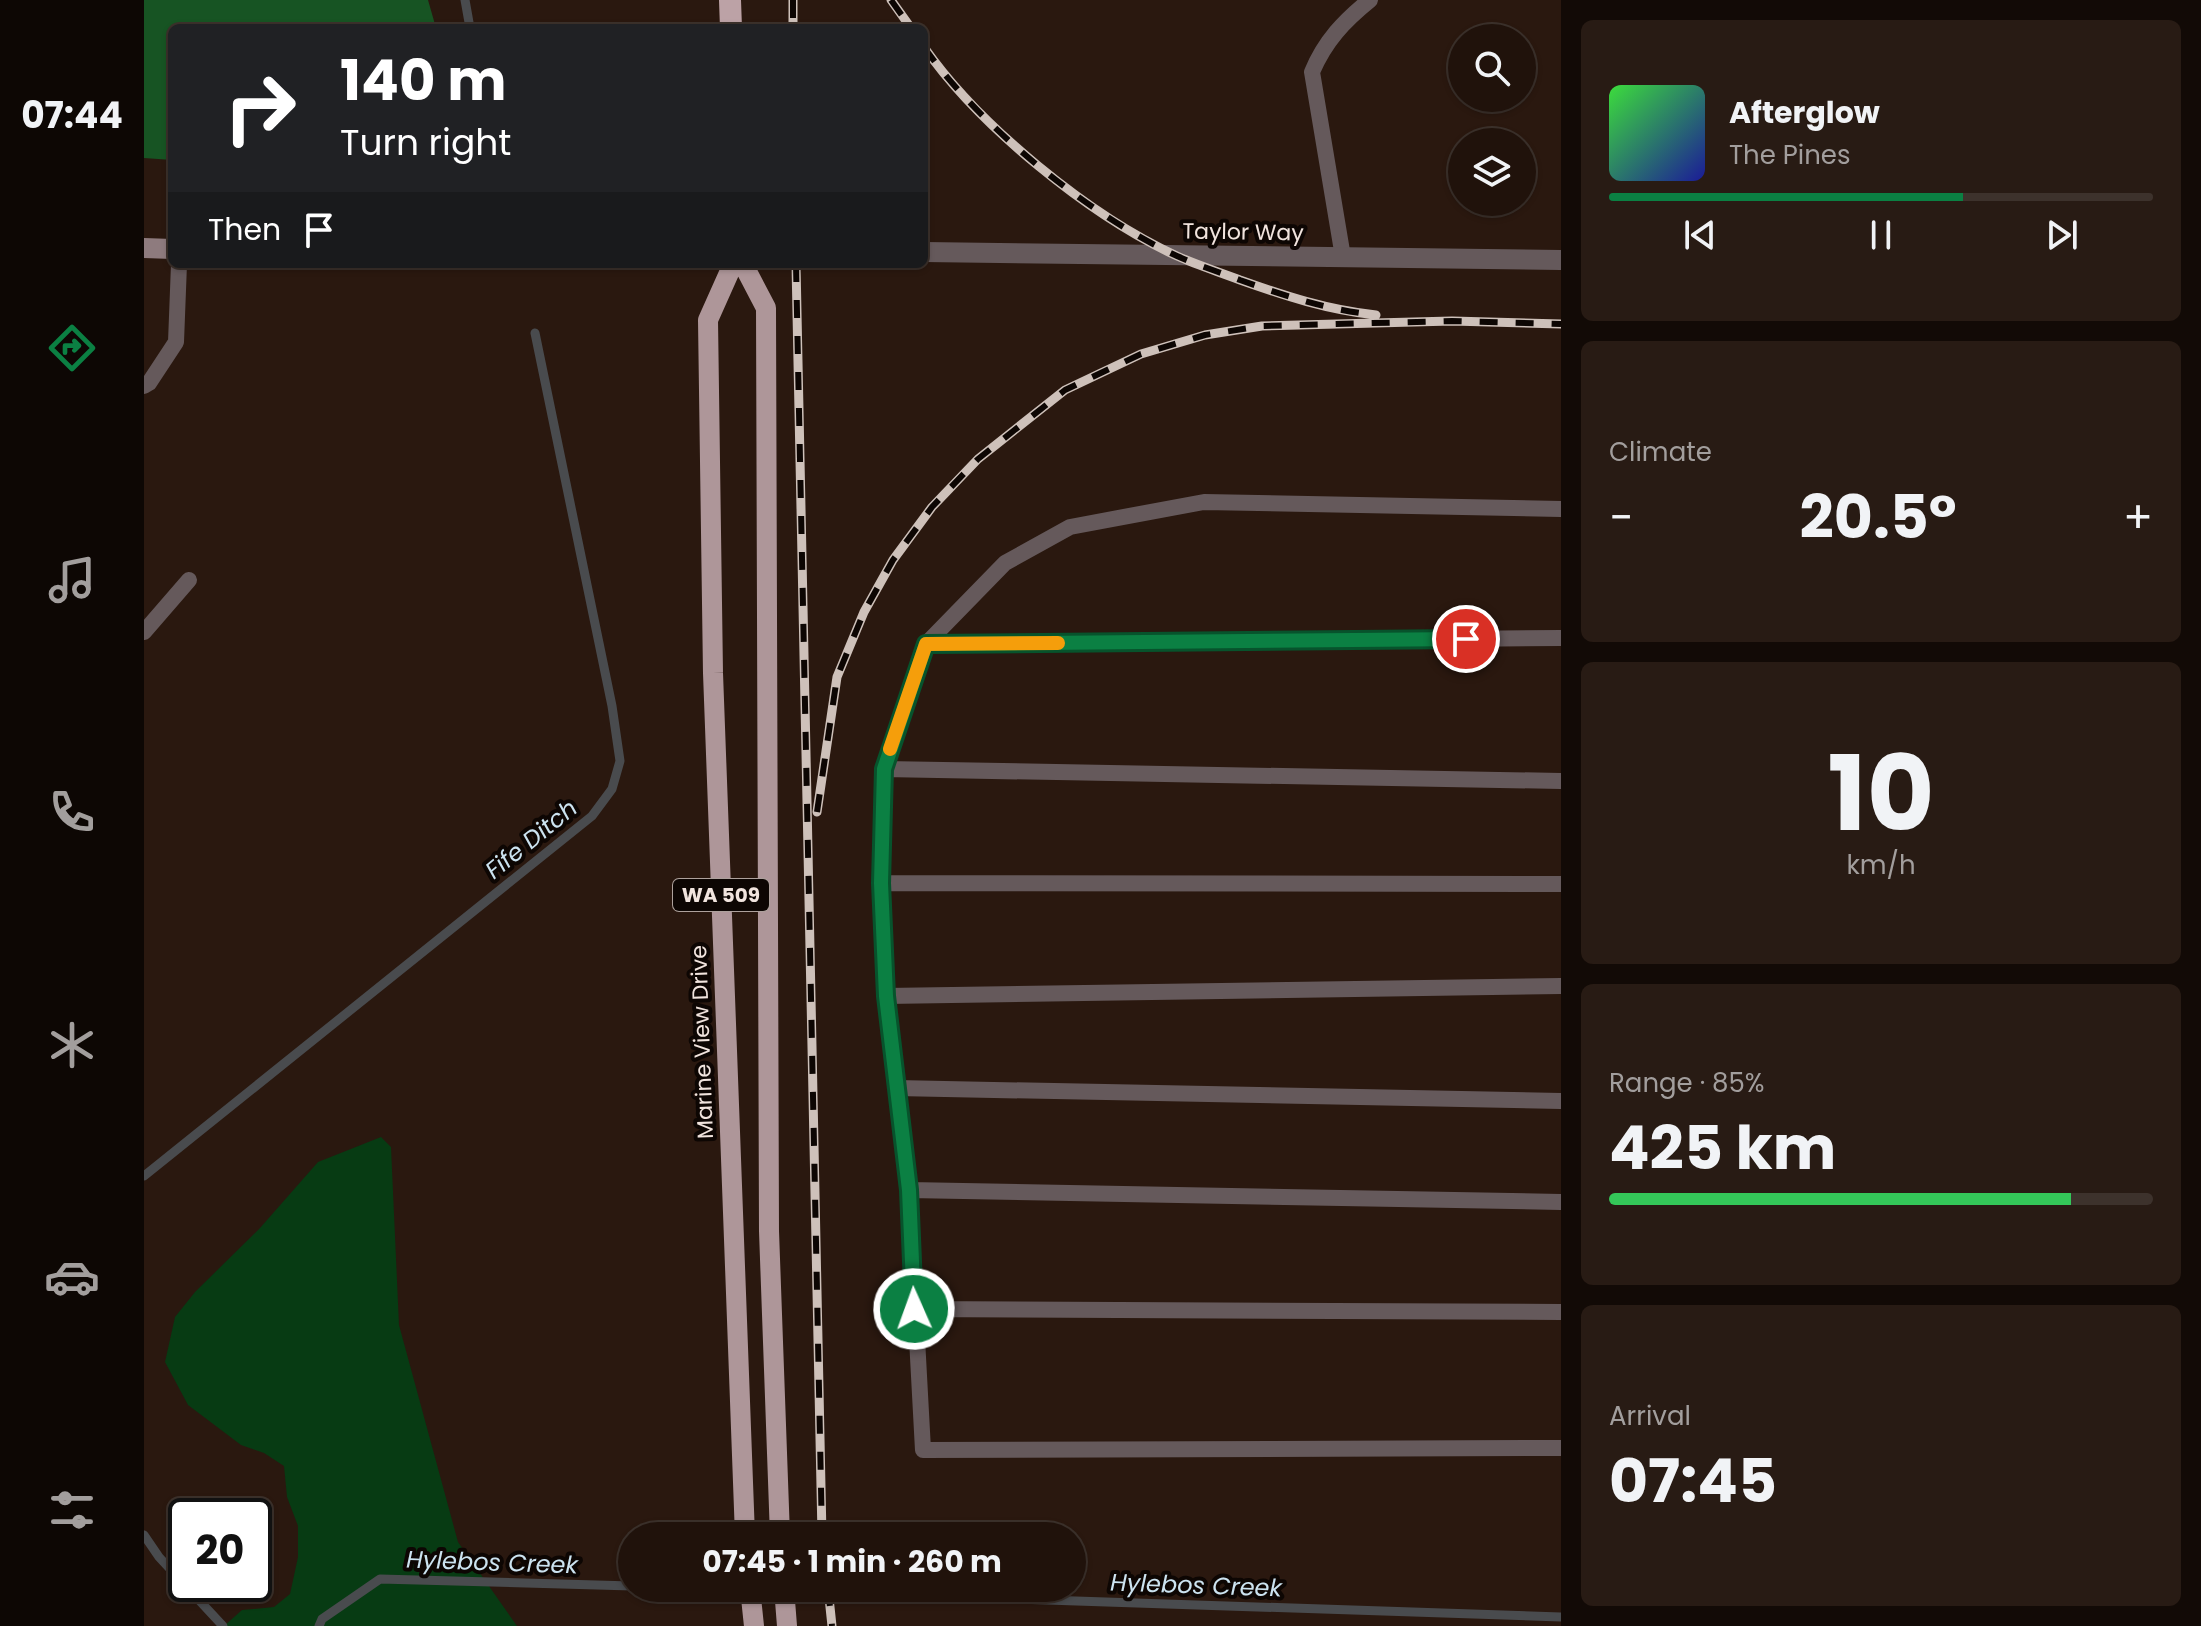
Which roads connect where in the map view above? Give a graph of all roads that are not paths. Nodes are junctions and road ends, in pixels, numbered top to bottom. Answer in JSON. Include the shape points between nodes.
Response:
{"nodes":[{"id":1,"x":730,"y":0,"type":"edge"},
{"id":2,"x":1370,"y":0,"type":"edge"},
{"id":3,"x":731,"y":24,"type":"edge"},
{"id":4,"x":144,"y":248,"type":"edge"},
{"id":5,"x":168,"y":249,"type":"edge"},
{"id":6,"x":928,"y":252,"type":"edge"},
{"id":7,"x":1343,"y":257,"type":"junction"},
{"id":8,"x":1561,"y":260,"type":"edge"},
{"id":9,"x":179,"y":268,"type":"edge"},
{"id":10,"x":731,"y":268,"type":"edge"},
{"id":11,"x":745,"y":268,"type":"edge"},
{"id":12,"x":144,"y":386,"type":"edge"},
{"id":13,"x":1561,"y":509,"type":"edge"},
{"id":14,"x":189,"y":580,"type":"dead end"},
{"id":15,"x":144,"y":632,"type":"edge"},
{"id":16,"x":1561,"y":638,"type":"edge"},
{"id":17,"x":926,"y":644,"type":"junction"},
{"id":18,"x":884,"y":769,"type":"junction"},
{"id":19,"x":1561,"y":781,"type":"edge"},
{"id":20,"x":881,"y":883,"type":"junction"},
{"id":21,"x":1561,"y":884,"type":"edge"},
{"id":22,"x":1561,"y":986,"type":"edge"},
{"id":23,"x":886,"y":996,"type":"junction"},
{"id":24,"x":896,"y":1088,"type":"junction"},
{"id":25,"x":1561,"y":1101,"type":"edge"},
{"id":26,"x":909,"y":1190,"type":"junction"},
{"id":27,"x":1561,"y":1202,"type":"edge"},
{"id":28,"x":914,"y":1309,"type":"junction"},
{"id":29,"x":1561,"y":1312,"type":"edge"},
{"id":30,"x":1561,"y":1448,"type":"edge"},
{"id":31,"x":745,"y":1522,"type":"edge"},
{"id":32,"x":779,"y":1522,"type":"edge"},
{"id":33,"x":751,"y":1602,"type":"edge"},
{"id":34,"x":785,"y":1602,"type":"edge"},
{"id":35,"x":754,"y":1626,"type":"edge"},
{"id":36,"x":787,"y":1626,"type":"edge"}],
"edges":[{"from":1,"to":3,"type":"highway"},
{"from":2,"to":7,"type":"lane","via":[[1335,31],[1312,72]]},
{"from":4,"to":5,"type":"main road"},
{"from":6,"to":7,"type":"street","name":"Taylor Way"},
{"from":7,"to":8,"type":"street","name":"Taylor Way"},
{"from":9,"to":12,"type":"lane","via":[[176,342]]},
{"from":10,"to":31,"type":"main road","name":"Marine View Drive","number":"WA 509","via":[[708,320],[714,687]]},
{"from":11,"to":32,"type":"main road","number":"WA 509","via":[[766,308],[769,1231]]},
{"from":13,"to":17,"type":"lane","via":[[1204,502],[1070,527],[1005,563]]},
{"from":14,"to":15,"type":"lane"},
{"from":16,"to":17,"type":"lane"},
{"from":17,"to":18,"type":"lane"},
{"from":18,"to":19,"type":"lane"},
{"from":18,"to":20,"type":"lane"},
{"from":20,"to":21,"type":"lane"},
{"from":20,"to":23,"type":"lane"},
{"from":22,"to":23,"type":"lane"},
{"from":23,"to":24,"type":"lane"},
{"from":24,"to":25,"type":"lane"},
{"from":24,"to":26,"type":"lane"},
{"from":26,"to":27,"type":"lane"},
{"from":26,"to":28,"type":"lane"},
{"from":28,"to":29,"type":"lane"},
{"from":28,"to":30,"type":"lane","via":[[923,1450]]},
{"from":33,"to":35,"type":"main road"},
{"from":34,"to":36,"type":"main road"}]}
